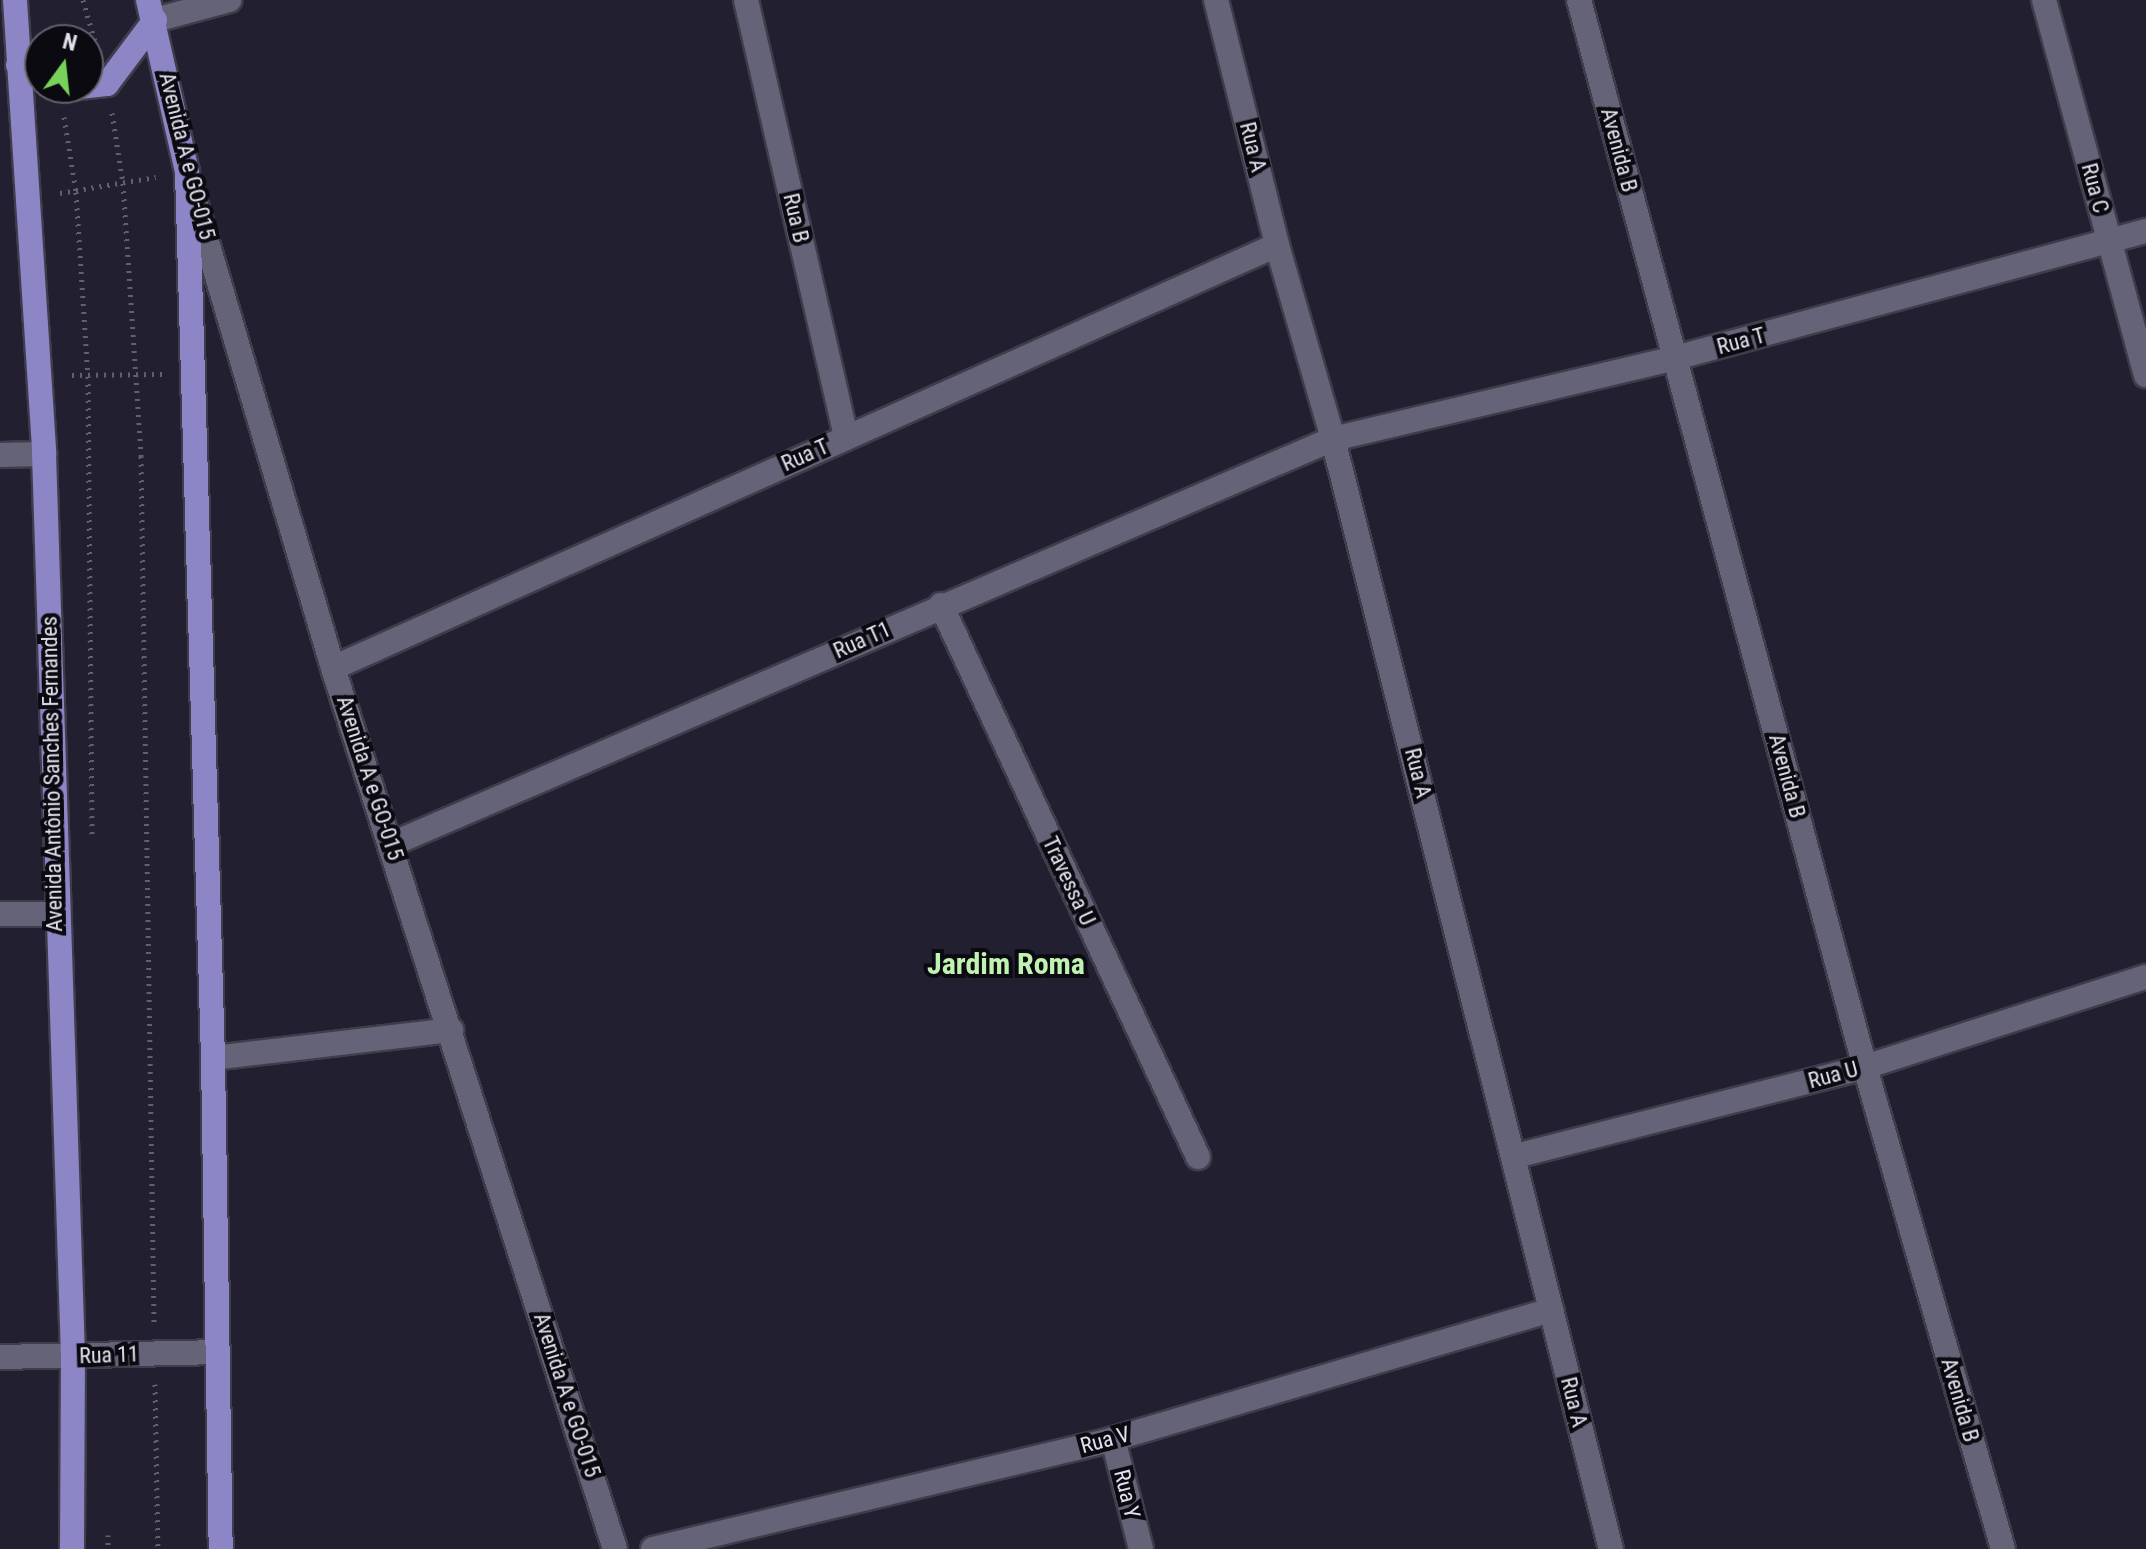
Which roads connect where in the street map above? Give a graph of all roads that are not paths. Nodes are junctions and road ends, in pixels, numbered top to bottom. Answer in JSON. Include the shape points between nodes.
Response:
{"nodes":[{"id":1,"x":229,"y":0,"type":"edge"},
{"id":2,"x":746,"y":0,"type":"edge"},
{"id":3,"x":1216,"y":0,"type":"edge"},
{"id":4,"x":1579,"y":0,"type":"edge"},
{"id":5,"x":2044,"y":0,"type":"edge"},
{"id":6,"x":10,"y":2,"type":"edge"},
{"id":7,"x":151,"y":10,"type":"edge"},
{"id":8,"x":24,"y":53,"type":"edge"},
{"id":9,"x":104,"y":85,"type":"edge"},
{"id":10,"x":30,"y":104,"type":"edge"},
{"id":11,"x":187,"y":172,"type":"junction"},
{"id":12,"x":2146,"y":231,"type":"edge"},
{"id":13,"x":2110,"y":241,"type":"junction"},
{"id":14,"x":1277,"y":245,"type":"junction"},
{"id":15,"x":1675,"y":358,"type":"junction"},
{"id":16,"x":2146,"y":375,"type":"edge"},
{"id":17,"x":846,"y":437,"type":"junction"},
{"id":18,"x":1333,"y":439,"type":"junction"},
{"id":19,"x":44,"y":454,"type":"junction"},
{"id":20,"x":0,"y":455,"type":"edge"},
{"id":21,"x":941,"y":605,"type":"junction"},
{"id":22,"x":333,"y":668,"type":"junction"},
{"id":23,"x":392,"y":844,"type":"junction"},
{"id":24,"x":0,"y":914,"type":"edge"},
{"id":25,"x":55,"y":914,"type":"junction"},
{"id":26,"x":2146,"y":977,"type":"edge"},
{"id":27,"x":451,"y":1030,"type":"junction"},
{"id":28,"x":213,"y":1058,"type":"junction"},
{"id":29,"x":1865,"y":1067,"type":"junction"},
{"id":30,"x":1516,"y":1156,"type":"junction"},
{"id":31,"x":1198,"y":1157,"type":"dead end"},
{"id":32,"x":1551,"y":1310,"type":"junction"},
{"id":33,"x":218,"y":1352,"type":"junction"},
{"id":34,"x":73,"y":1356,"type":"junction"},
{"id":35,"x":0,"y":1357,"type":"edge"},
{"id":36,"x":1113,"y":1439,"type":"junction"},
{"id":37,"x":72,"y":1549,"type":"edge"},
{"id":38,"x":221,"y":1549,"type":"edge"},
{"id":39,"x":615,"y":1549,"type":"edge"},
{"id":40,"x":653,"y":1549,"type":"edge"},
{"id":41,"x":1141,"y":1549,"type":"edge"},
{"id":42,"x":1611,"y":1549,"type":"edge"},
{"id":43,"x":2003,"y":1549,"type":"edge"}],
"edges":[{"from":1,"to":7,"type":"street"},
{"from":2,"to":17,"type":"street","name":"Rua B"},
{"from":3,"to":14,"type":"street","name":"Rua A"},
{"from":4,"to":15,"type":"street","name":"Avenida B"},
{"from":5,"to":13,"type":"street","name":"Rua C"},
{"from":6,"to":8,"type":"main road","name":"Avenida Antônio Sanches Fernandes"},
{"from":7,"to":9,"type":"main road"},
{"from":7,"to":11,"type":"main road","name":"Avenida A e GO-015"},
{"from":10,"to":19,"type":"main road","name":"Avenida Antônio Sanches Fernandes"},
{"from":11,"to":22,"type":"street","name":"Avenida A e GO-015"},
{"from":11,"to":28,"type":"main road"},
{"from":12,"to":13,"type":"street","name":"Rua T"},
{"from":13,"to":15,"type":"street","name":"Rua T"},
{"from":13,"to":16,"type":"street","name":"Rua C"},
{"from":14,"to":17,"type":"street","name":"Rua T"},
{"from":14,"to":18,"type":"street","name":"Rua A"},
{"from":15,"to":18,"type":"street","name":"Rua T"},
{"from":15,"to":29,"type":"street","name":"Avenida B"},
{"from":17,"to":22,"type":"street","name":"Rua T"},
{"from":18,"to":21,"type":"street","name":"Rua T1"},
{"from":18,"to":30,"type":"street","name":"Rua A"},
{"from":19,"to":20,"type":"street"},
{"from":19,"to":25,"type":"main road","name":"Avenida Antônio Sanches Fernandes"},
{"from":21,"to":23,"type":"street","name":"Rua T1"},
{"from":21,"to":31,"type":"street","name":"Travessa U"},
{"from":22,"to":23,"type":"street","name":"Avenida A e GO-015"},
{"from":23,"to":27,"type":"street","name":"Avenida A e GO-015"},
{"from":24,"to":25,"type":"street"},
{"from":25,"to":34,"type":"main road","name":"Avenida Antônio Sanches Fernandes"},
{"from":26,"to":29,"type":"street","name":"Rua U"},
{"from":27,"to":28,"type":"street"},
{"from":27,"to":39,"type":"street","name":"Avenida A e GO-015"},
{"from":28,"to":33,"type":"main road"},
{"from":29,"to":30,"type":"street","name":"Rua U"},
{"from":29,"to":43,"type":"street","name":"Avenida B"},
{"from":30,"to":32,"type":"street","name":"Rua A"},
{"from":32,"to":36,"type":"street","name":"Rua V"},
{"from":32,"to":42,"type":"street","name":"Rua A"},
{"from":33,"to":34,"type":"street","name":"Rua 11"},
{"from":33,"to":38,"type":"main road"},
{"from":34,"to":35,"type":"street","name":"Rua 11"},
{"from":34,"to":37,"type":"main road","name":"Avenida Antônio Sanches Fernandes"},
{"from":36,"to":40,"type":"street","name":"Rua V"},
{"from":36,"to":41,"type":"street","name":"Rua Y"}]}
